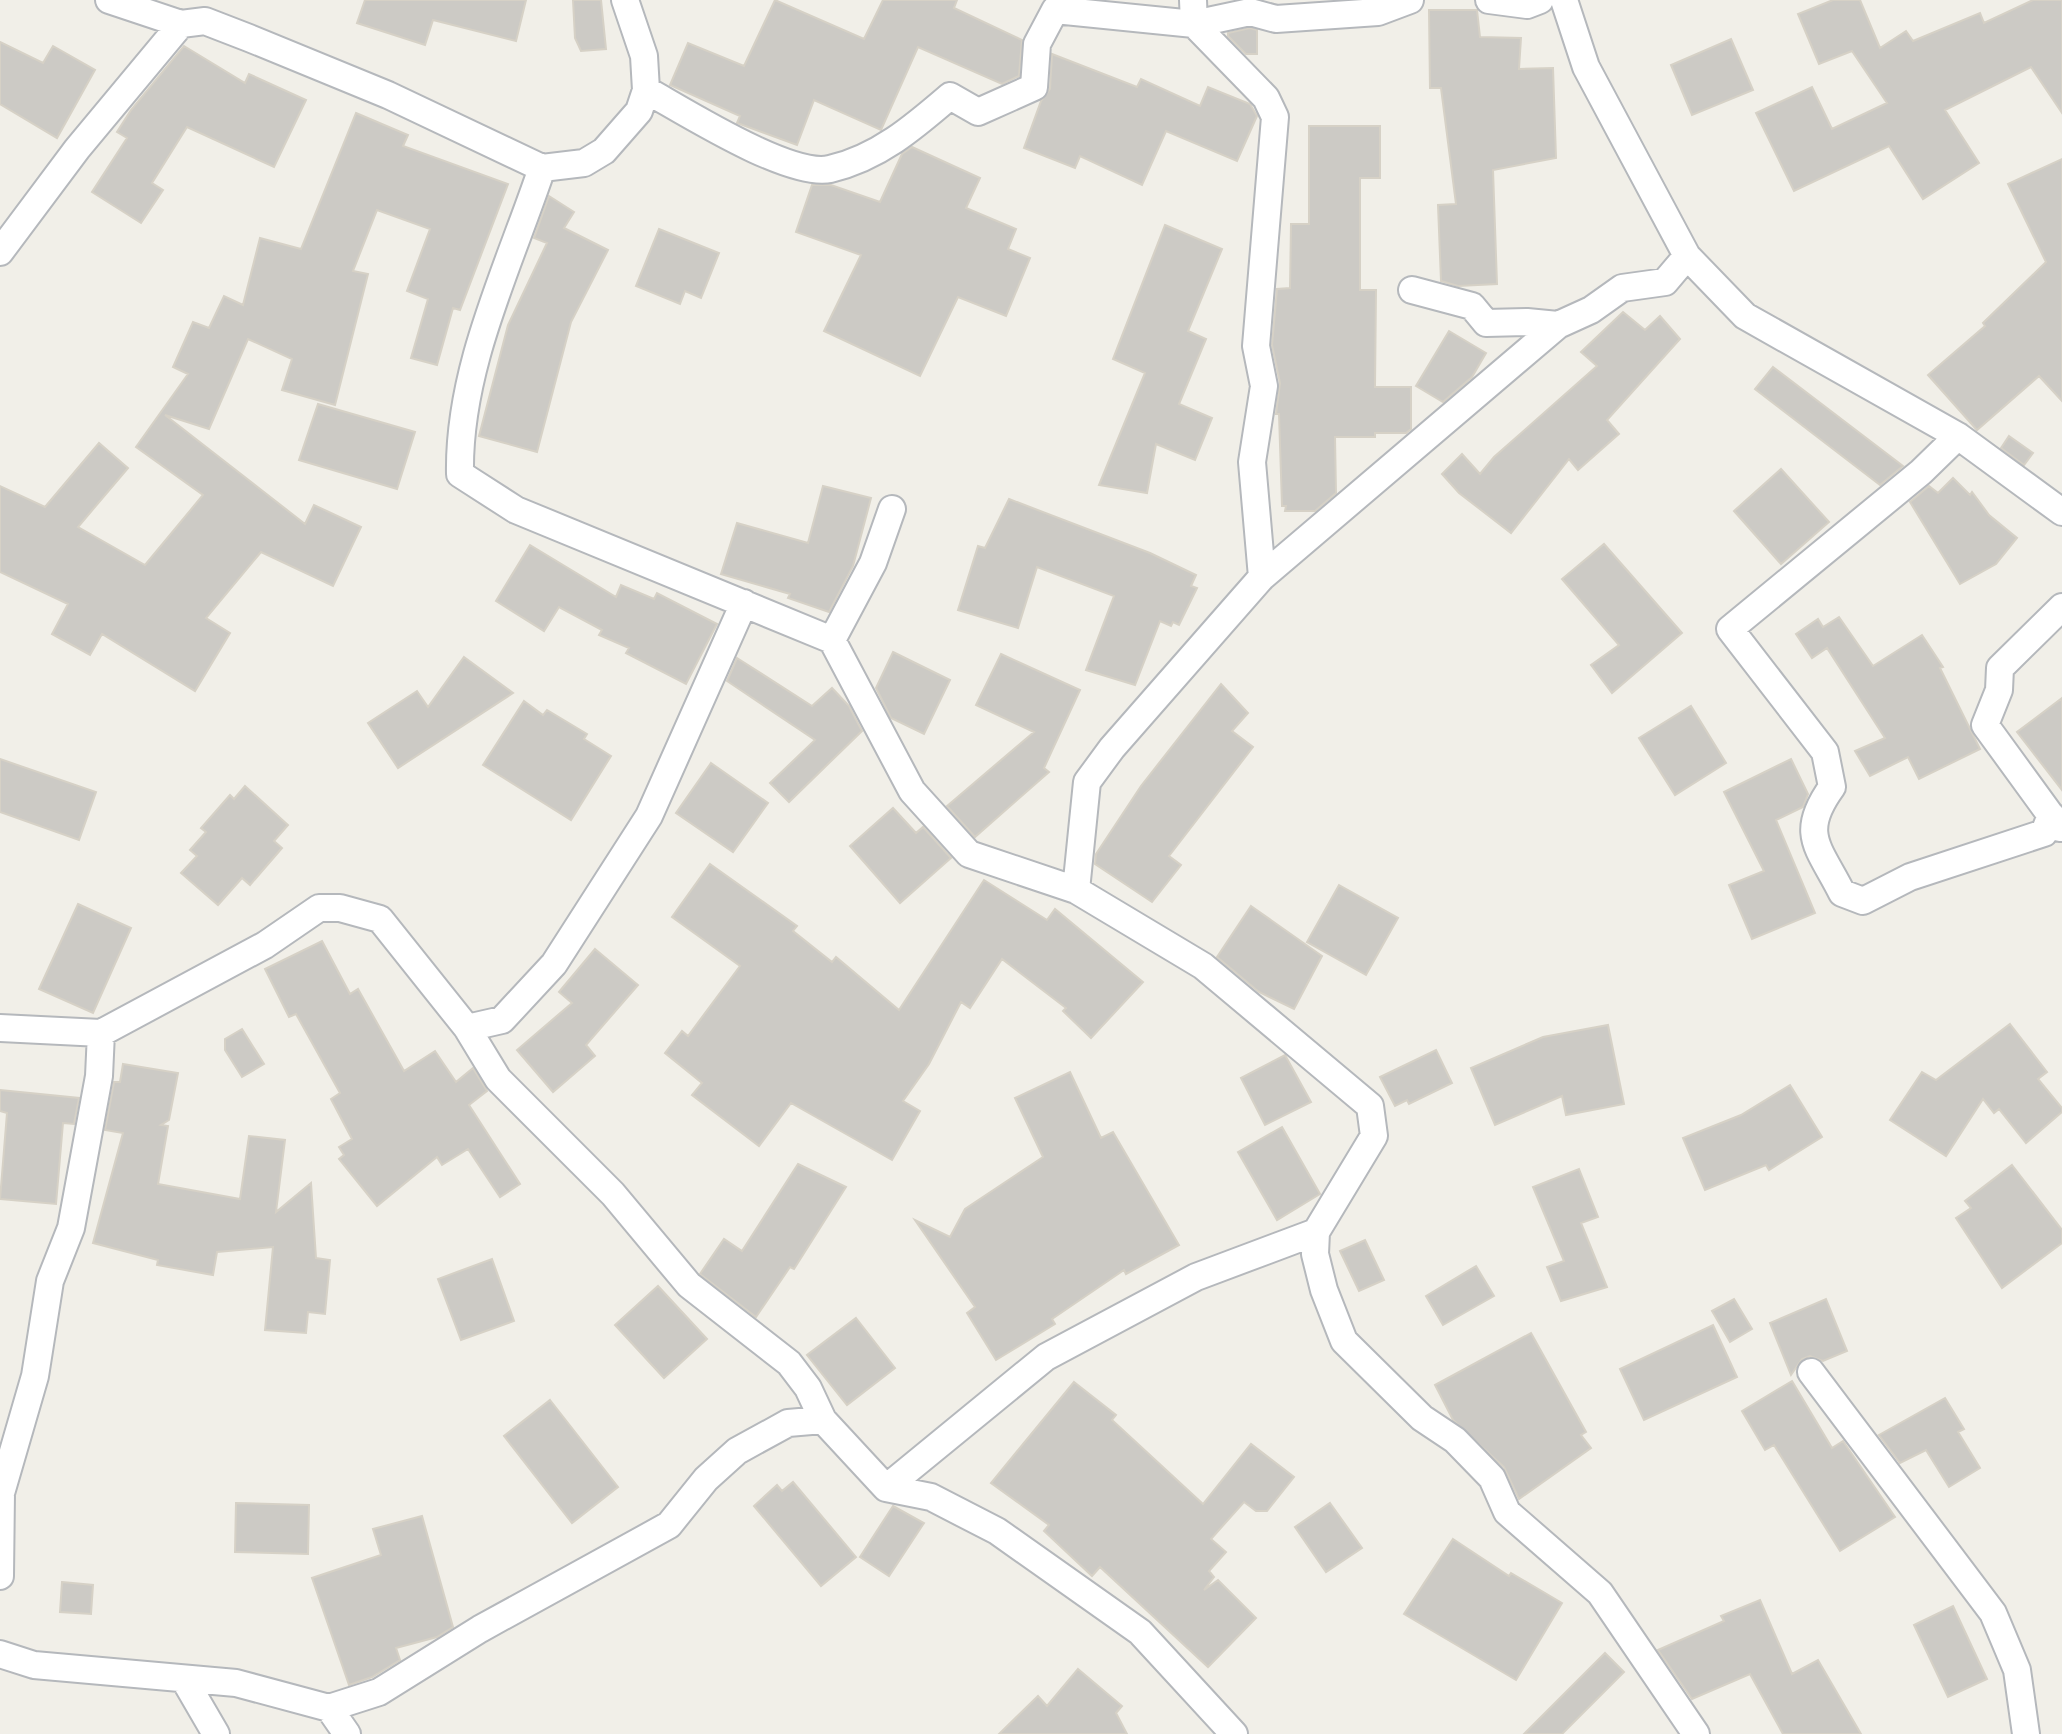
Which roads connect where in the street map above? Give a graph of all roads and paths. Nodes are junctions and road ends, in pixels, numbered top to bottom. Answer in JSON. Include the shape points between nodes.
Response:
{"nodes":[{"id":1,"x":109,"y":0,"type":"edge"},
{"id":2,"x":625,"y":0,"type":"edge"},
{"id":3,"x":1410,"y":0,"type":"edge"},
{"id":4,"x":1489,"y":0,"type":"edge"},
{"id":5,"x":1540,"y":0,"type":"edge"},
{"id":6,"x":1564,"y":0,"type":"edge"},
{"id":7,"x":1193,"y":12,"type":"edge"},
{"id":8,"x":181,"y":24,"type":"junction"},
{"id":9,"x":646,"y":90,"type":"junction"},
{"id":10,"x":542,"y":168,"type":"junction"},
{"id":11,"x":0,"y":252,"type":"edge"},
{"id":12,"x":1687,"y":256,"type":"junction"},
{"id":13,"x":1412,"y":290,"type":"dead end"},
{"id":14,"x":1558,"y":325,"type":"junction"},
{"id":15,"x":1958,"y":436,"type":"junction"},
{"id":16,"x":2058,"y":500,"type":"edge"},
{"id":17,"x":892,"y":509,"type":"dead end"},
{"id":18,"x":1262,"y":577,"type":"junction"},
{"id":19,"x":744,"y":603,"type":"junction"},
{"id":20,"x":2062,"y":607,"type":"edge"},
{"id":21,"x":832,"y":640,"type":"junction"},
{"id":22,"x":2056,"y":823,"type":"edge"},
{"id":23,"x":1076,"y":890,"type":"junction"},
{"id":24,"x":0,"y":1028,"type":"edge"},
{"id":25,"x":467,"y":1028,"type":"junction"},
{"id":26,"x":101,"y":1033,"type":"junction"},
{"id":27,"x":1316,"y":1232,"type":"junction"},
{"id":28,"x":1811,"y":1372,"type":"dead end"},
{"id":29,"x":823,"y":1420,"type":"junction"},
{"id":30,"x":886,"y":1488,"type":"junction"},
{"id":31,"x":0,"y":1576,"type":"edge"},
{"id":32,"x":0,"y":1654,"type":"edge"},
{"id":33,"x":184,"y":1679,"type":"junction"},
{"id":34,"x":329,"y":1708,"type":"junction"},
{"id":35,"x":216,"y":1734,"type":"edge"},
{"id":36,"x":347,"y":1734,"type":"edge"},
{"id":37,"x":1234,"y":1734,"type":"edge"},
{"id":38,"x":1696,"y":1734,"type":"edge"},
{"id":39,"x":2026,"y":1734,"type":"edge"}],
"edges":[{"from":1,"to":8,"type":"street"},
{"from":2,"to":9,"type":"street","via":[[644,56]]},
{"from":3,"to":7,"type":"street","via":[[1378,12],[1276,19],[1250,12]]},
{"from":4,"to":5,"type":"street","via":[[1527,5]]},
{"from":6,"to":12,"type":"street","via":[[1586,67]]},
{"from":7,"to":9,"type":"street","via":[[1055,10],[1037,44],[1034,87],[978,112],[950,96],[894,143],[828,170],[774,160]]},
{"from":7,"to":18,"type":"street","via":[[1266,98],[1275,117],[1256,346],[1264,386],[1252,462]]},
{"from":8,"to":10,"type":"street","via":[[205,21],[249,38],[388,95]]},
{"from":8,"to":11,"type":"street"},
{"from":9,"to":10,"type":"street","via":[[639,111],[604,151],[584,163]]},
{"from":10,"to":19,"type":"street","via":[[490,313],[459,430],[460,474],[516,510]]},
{"from":12,"to":14,"type":"street","via":[[1665,282],[1622,288]]},
{"from":12,"to":15,"type":"street","via":[[1745,316]]},
{"from":13,"to":14,"type":"street","via":[[1472,306],[1486,323]]},
{"from":14,"to":18,"type":"street"},
{"from":15,"to":16,"type":"street"},
{"from":15,"to":22,"type":"street","via":[[1730,629],[1825,752],[1832,787],[1815,810],[1812,833],[1842,893],[1863,901],[1910,877],[2044,833]]},
{"from":17,"to":21,"type":"street","via":[[873,563]]},
{"from":18,"to":23,"type":"street","via":[[1087,782]]},
{"from":19,"to":21,"type":"street"},
{"from":19,"to":25,"type":"street","via":[[649,816],[554,964],[502,1020]]},
{"from":20,"to":22,"type":"street","via":[[2000,668],[1999,690],[1985,725]]},
{"from":21,"to":23,"type":"street","via":[[912,791],[969,854]]},
{"from":23,"to":27,"type":"street","via":[[1203,966],[1370,1106],[1374,1136]]},
{"from":24,"to":26,"type":"street"},
{"from":25,"to":26,"type":"street","via":[[380,919],[319,908],[265,945]]},
{"from":25,"to":29,"type":"street","via":[[498,1079],[613,1194],[689,1285],[789,1363]]},
{"from":26,"to":31,"type":"street","via":[[99,1076],[71,1228],[50,1281],[35,1376],[1,1493]]},
{"from":27,"to":30,"type":"street","via":[[1196,1277],[1046,1357]]},
{"from":27,"to":38,"type":"street","via":[[1324,1290],[1344,1341],[1492,1478],[1507,1512],[1600,1593]]},
{"from":28,"to":39,"type":"street","via":[[1993,1613],[2017,1670]]},
{"from":29,"to":30,"type":"street"},
{"from":29,"to":34,"type":"street","via":[[788,1423],[737,1451],[669,1525],[480,1629],[379,1692]]},
{"from":30,"to":37,"type":"street","via":[[931,1497],[1051,1567],[1140,1632]]},
{"from":32,"to":33,"type":"street","via":[[34,1665]]},
{"from":33,"to":34,"type":"street","via":[[236,1683]]},
{"from":33,"to":35,"type":"street"},
{"from":34,"to":36,"type":"street"}]}
